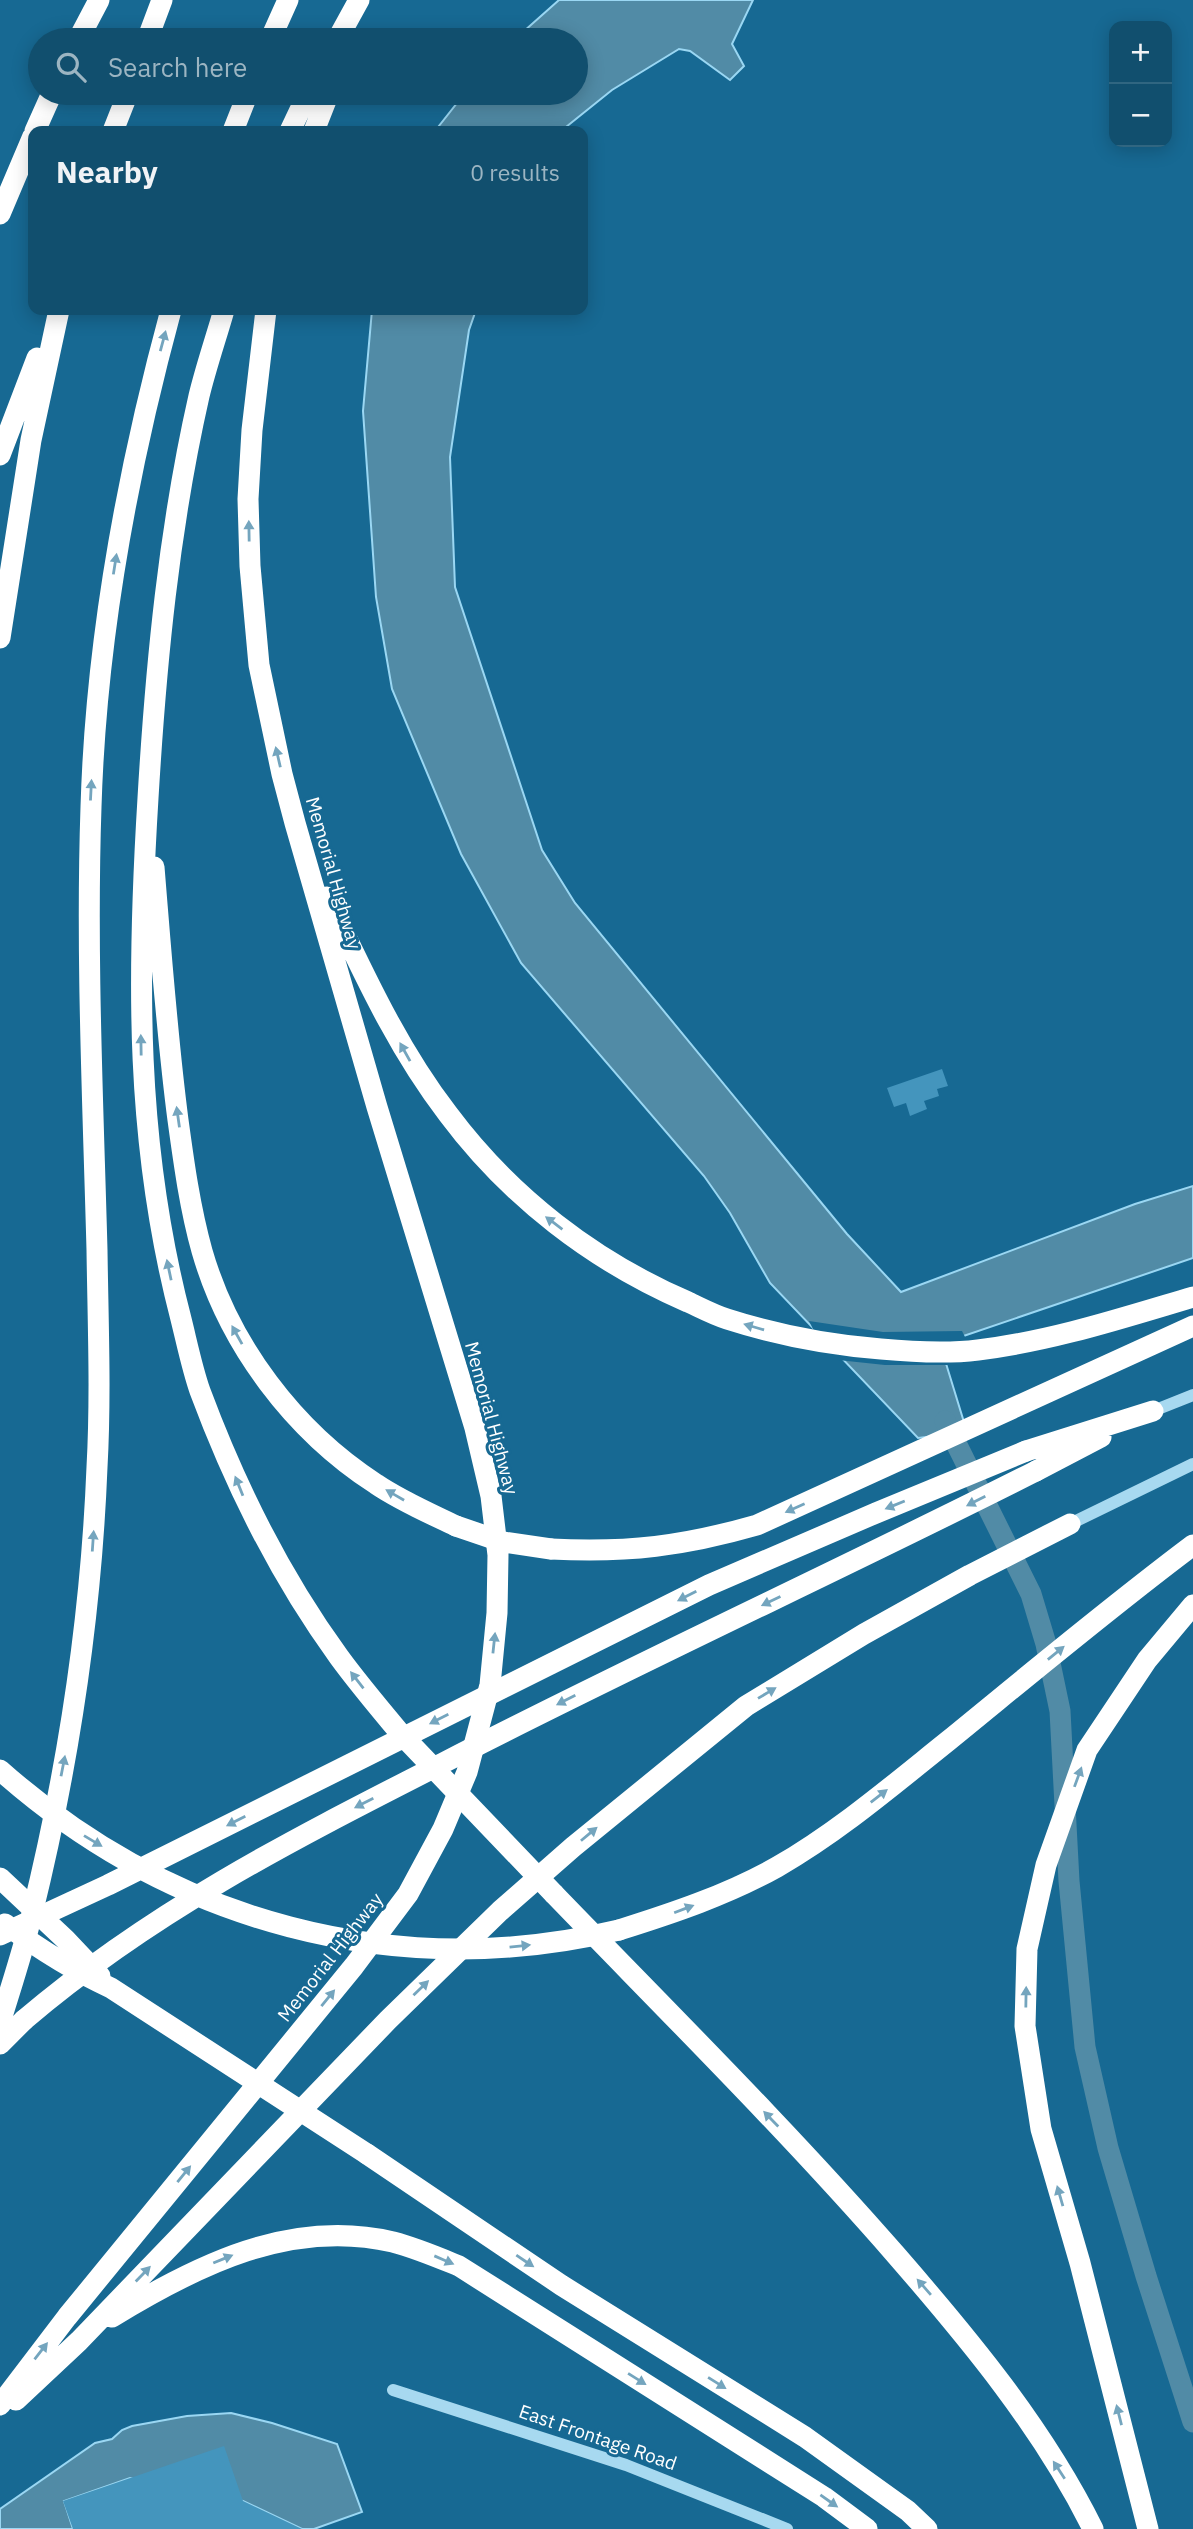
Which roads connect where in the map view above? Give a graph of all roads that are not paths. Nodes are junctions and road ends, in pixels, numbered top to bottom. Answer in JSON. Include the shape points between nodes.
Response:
{"nodes":[{"id":1,"x":99,"y":0,"type":"edge"},
{"id":2,"x":162,"y":0,"type":"edge"},
{"id":3,"x":288,"y":0,"type":"edge"},
{"id":4,"x":359,"y":0,"type":"edge"},
{"id":5,"x":365,"y":0,"type":"edge"},
{"id":6,"x":84,"y":28,"type":"edge"},
{"id":7,"x":152,"y":28,"type":"edge"},
{"id":8,"x":275,"y":28,"type":"edge"},
{"id":9,"x":344,"y":28,"type":"edge"},
{"id":10,"x":354,"y":28,"type":"edge"},
{"id":11,"x":47,"y":105,"type":"edge"},
{"id":12,"x":123,"y":105,"type":"edge"},
{"id":13,"x":243,"y":105,"type":"edge"},
{"id":14,"x":303,"y":105,"type":"edge"},
{"id":15,"x":324,"y":105,"type":"edge"},
{"id":16,"x":38,"y":126,"type":"edge"},
{"id":17,"x":115,"y":126,"type":"edge"},
{"id":18,"x":235,"y":126,"type":"edge"},
{"id":19,"x":292,"y":126,"type":"edge"},
{"id":20,"x":316,"y":126,"type":"edge"},
{"id":21,"x":28,"y":148,"type":"edge"},
{"id":22,"x":0,"y":214,"type":"edge"},
{"id":23,"x":55,"y":315,"type":"edge"},
{"id":24,"x":56,"y":315,"type":"edge"},
{"id":25,"x":170,"y":315,"type":"edge"},
{"id":26,"x":223,"y":315,"type":"edge"},
{"id":27,"x":265,"y":315,"type":"edge"},
{"id":28,"x":0,"y":455,"type":"edge"},
{"id":29,"x":0,"y":638,"type":"edge"},
{"id":30,"x":150,"y":765,"type":"junction"},
{"id":31,"x":295,"y":823,"type":"junction"},
{"id":32,"x":1193,"y":1297,"type":"edge"},
{"id":33,"x":1193,"y":1326,"type":"edge"},
{"id":34,"x":1193,"y":1395,"type":"edge"},
{"id":35,"x":1153,"y":1411,"type":"junction"},
{"id":36,"x":1193,"y":1464,"type":"edge"},
{"id":37,"x":1070,"y":1524,"type":"joint"},
{"id":38,"x":1193,"y":1545,"type":"edge"},
{"id":39,"x":1193,"y":1605,"type":"edge"},
{"id":40,"x":0,"y":1770,"type":"edge"},
{"id":41,"x":0,"y":1878,"type":"edge"},
{"id":42,"x":0,"y":1920,"type":"edge"},
{"id":43,"x":0,"y":1935,"type":"edge"},
{"id":44,"x":111,"y":1988,"type":"junction"},
{"id":45,"x":0,"y":2023,"type":"edge"},
{"id":46,"x":0,"y":2044,"type":"edge"},
{"id":47,"x":79,"y":2341,"type":"junction"},
{"id":48,"x":393,"y":2390,"type":"dead end"},
{"id":49,"x":0,"y":2405,"type":"edge"},
{"id":50,"x":0,"y":2417,"type":"edge"},
{"id":51,"x":787,"y":2529,"type":"edge"},
{"id":52,"x":867,"y":2529,"type":"edge"},
{"id":53,"x":927,"y":2529,"type":"edge"},
{"id":54,"x":1093,"y":2529,"type":"edge"},
{"id":55,"x":1148,"y":2529,"type":"edge"}],
"edges":[{"from":1,"to":6,"type":"highway"},
{"from":2,"to":7,"type":"highway"},
{"from":3,"to":8,"type":"highway"},
{"from":4,"to":9,"type":"highway"},
{"from":5,"to":10,"type":"highway"},
{"from":11,"to":16,"type":"highway"},
{"from":12,"to":17,"type":"highway"},
{"from":13,"to":18,"type":"highway"},
{"from":14,"to":19,"type":"highway"},
{"from":15,"to":20,"type":"highway"},
{"from":21,"to":22,"type":"highway"},
{"from":23,"to":28,"type":"highway"},
{"from":24,"to":29,"type":"highway"},
{"from":45,"to":25,"type":"highway","one_way":true,"via":[[44,1864],[84,1631],[100,1376],[90,885],[93,748],[122,518]]},
{"from":26,"to":30,"type":"highway","via":[[200,391],[177,510],[162,615]]},
{"from":31,"to":27,"type":"highway","name":"Memorial Highway","one_way":true,"via":[[259,665],[250,566],[252,430]]},
{"from":33,"to":30,"type":"highway","one_way":true,"bridge":true,"via":[[757,1525],[716,1537],[605,1552],[551,1549],[503,1542],[417,1507],[377,1485],[322,1442],[290,1409],[257,1368],[213,1284],[189,1201],[173,1080]]},
{"from":54,"to":30,"type":"highway","one_way":true,"bridge":true,"via":[[1043,2445],[966,2335],[832,2182],[400,1733],[338,1655],[284,1572],[244,1498],[199,1388],[150,1166],[141,1051],[141,905]]},
{"from":32,"to":31,"type":"highway","one_way":true,"via":[[1070,1334],[975,1351],[898,1350],[773,1333],[660,1290],[549,1220],[504,1179],[449,1116],[412,1063],[368,982]]},
{"from":49,"to":31,"type":"highway","name":"Memorial Highway","one_way":true,"via":[[408,1894],[467,1772],[490,1685],[498,1555],[486,1473]]},
{"from":34,"to":35,"type":"street"},
{"from":35,"to":43,"type":"highway","one_way":true,"bridge":true,"via":[[1026,1451],[709,1585]]},
{"from":35,"to":46,"type":"highway","one_way":true,"bridge":true,"via":[[573,1697],[243,1867],[126,1940]]},
{"from":36,"to":37,"type":"street"},
{"from":47,"to":37,"type":"highway","one_way":true,"via":[[388,2020],[573,1847],[746,1706],[864,1634]]},
{"from":40,"to":38,"type":"highway","one_way":true,"bridge":true,"via":[[88,1838],[163,1881],[237,1912],[351,1941],[446,1949],[578,1940],[719,1895],[833,1832]]},
{"from":55,"to":39,"type":"highway","one_way":true,"via":[[1041,2129],[1026,2026],[1027,1949],[1051,1853],[1087,1751],[1147,1660]]},
{"from":41,"to":44,"type":"highway","bridge":true},
{"from":42,"to":44,"type":"highway","bridge":true,"via":[[61,1963]]},
{"from":44,"to":53,"type":"highway","one_way":true,"bridge":true,"via":[[561,2285],[805,2438]]},
{"from":47,"to":50,"type":"highway"},
{"from":47,"to":52,"type":"highway","one_way":true,"via":[[162,2287],[234,2254],[314,2237],[394,2242],[459,2266],[824,2497]]},
{"from":48,"to":51,"type":"street","name":"East Frontage Road","via":[[626,2465]]}]}
